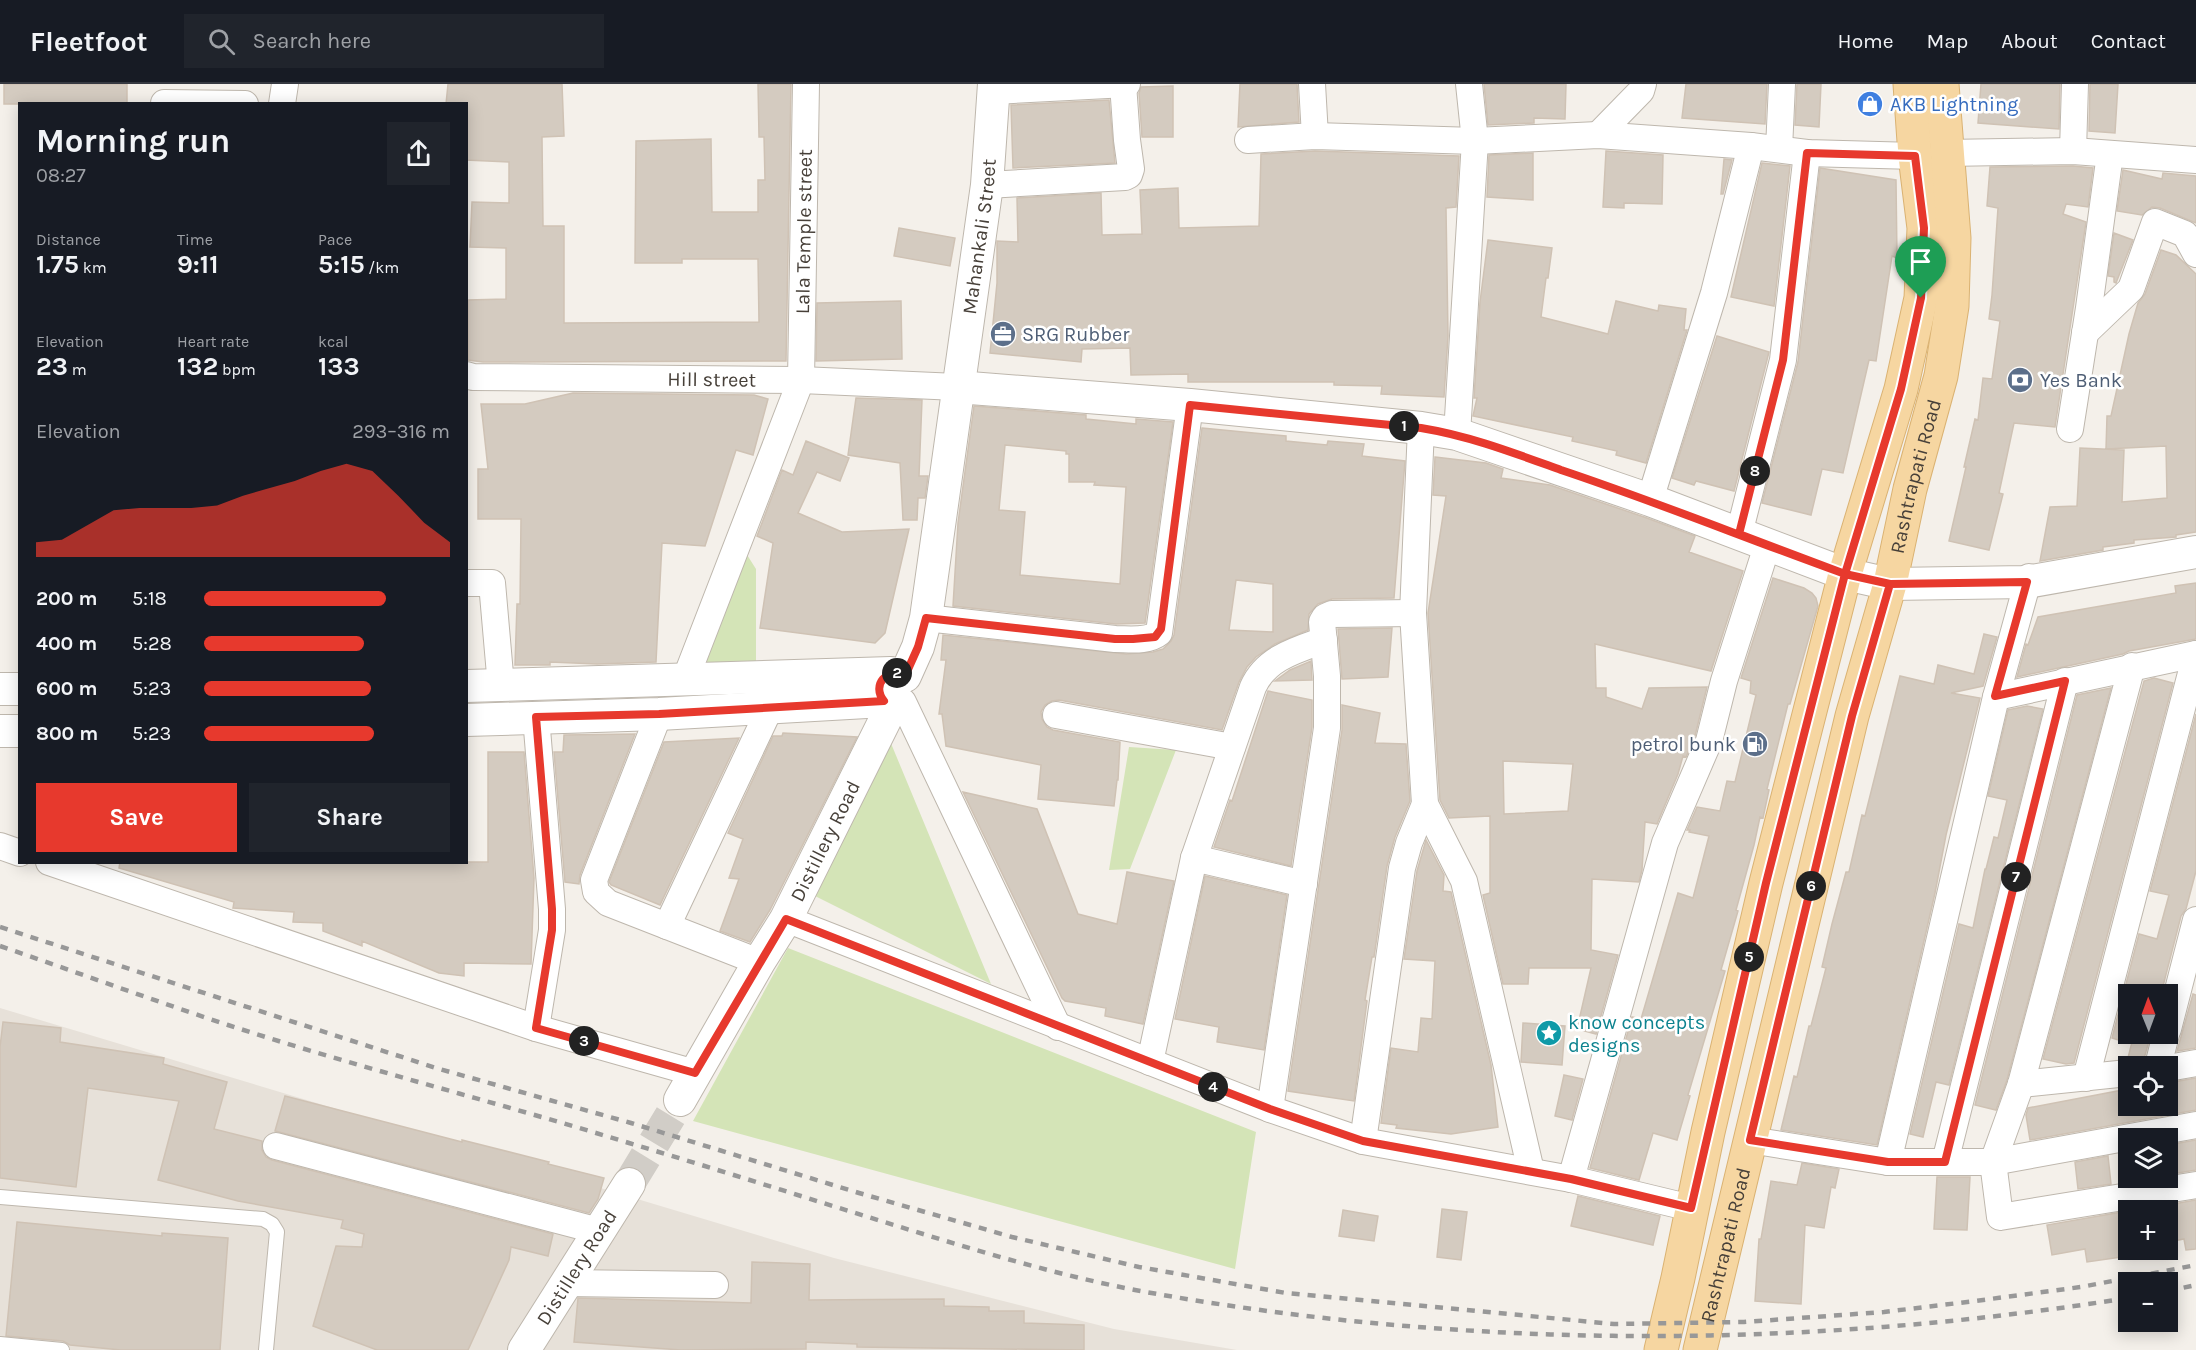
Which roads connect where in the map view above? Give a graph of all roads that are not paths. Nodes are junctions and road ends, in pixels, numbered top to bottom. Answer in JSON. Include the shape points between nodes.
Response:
{"nodes":[{"id":1,"x":285,"y":84,"type":"edge"},
{"id":2,"x":806,"y":84,"type":"edge"},
{"id":3,"x":1125,"y":84,"type":"edge"},
{"id":4,"x":1312,"y":84,"type":"edge"},
{"id":5,"x":1468,"y":84,"type":"edge"},
{"id":6,"x":1644,"y":84,"type":"edge"},
{"id":7,"x":1782,"y":84,"type":"edge"},
{"id":8,"x":1910,"y":84,"type":"edge"},
{"id":9,"x":1942,"y":84,"type":"edge"},
{"id":10,"x":2075,"y":84,"type":"edge"},
{"id":11,"x":994,"y":88,"type":"edge"},
{"id":12,"x":282,"y":102,"type":"edge"},
{"id":13,"x":1598,"y":135,"type":"junction"},
{"id":14,"x":1315,"y":136,"type":"junction"},
{"id":15,"x":1248,"y":140,"type":"dead end"},
{"id":16,"x":1475,"y":141,"type":"junction"},
{"id":17,"x":1751,"y":146,"type":"junction"},
{"id":18,"x":1779,"y":149,"type":"junction"},
{"id":19,"x":2073,"y":151,"type":"junction"},
{"id":20,"x":1807,"y":153,"type":"junction"},
{"id":21,"x":2110,"y":154,"type":"junction"},
{"id":22,"x":1930,"y":155,"type":"junction"},
{"id":23,"x":2196,"y":160,"type":"edge"},
{"id":24,"x":987,"y":185,"type":"junction"},
{"id":25,"x":2196,"y":254,"type":"edge"},
{"id":26,"x":2085,"y":333,"type":"junction"},
{"id":27,"x":468,"y":376,"type":"edge"},
{"id":28,"x":801,"y":381,"type":"junction"},
{"id":29,"x":957,"y":387,"type":"junction"},
{"id":30,"x":1190,"y":405,"type":"junction"},
{"id":31,"x":1421,"y":428,"type":"junction"},
{"id":32,"x":2070,"y":429,"type":"dead end"},
{"id":33,"x":1457,"y":434,"type":"junction"},
{"id":34,"x":1650,"y":500,"type":"junction"},
{"id":35,"x":1739,"y":534,"type":"junction"},
{"id":36,"x":1767,"y":546,"type":"junction"},
{"id":37,"x":2196,"y":552,"type":"edge"},
{"id":38,"x":1845,"y":574,"type":"junction"},
{"id":39,"x":2028,"y":580,"type":"junction"},
{"id":40,"x":468,"y":583,"type":"edge"},
{"id":41,"x":1890,"y":584,"type":"junction"},
{"id":42,"x":1413,"y":613,"type":"junction"},
{"id":43,"x":926,"y":618,"type":"junction"},
{"id":44,"x":1324,"y":639,"type":"junction"},
{"id":45,"x":2196,"y":654,"type":"edge"},
{"id":46,"x":2133,"y":666,"type":"junction"},
{"id":47,"x":768,"y":677,"type":"junction"},
{"id":48,"x":685,"y":680,"type":"junction"},
{"id":49,"x":2065,"y":681,"type":"junction"},
{"id":50,"x":468,"y":686,"type":"edge"},
{"id":51,"x":501,"y":686,"type":"junction"},
{"id":52,"x":0,"y":689,"type":"edge"},
{"id":53,"x":18,"y":689,"type":"edge"},
{"id":54,"x":895,"y":692,"type":"junction"},
{"id":55,"x":1995,"y":696,"type":"junction"},
{"id":56,"x":770,"y":708,"type":"junction"},
{"id":57,"x":659,"y":714,"type":"junction"},
{"id":58,"x":1056,"y":715,"type":"dead end"},
{"id":59,"x":536,"y":717,"type":"junction"},
{"id":60,"x":468,"y":720,"type":"edge"},
{"id":61,"x":0,"y":731,"type":"edge"},
{"id":62,"x":18,"y":731,"type":"edge"},
{"id":63,"x":1232,"y":747,"type":"junction"},
{"id":64,"x":1425,"y":804,"type":"junction"},
{"id":65,"x":0,"y":846,"type":"edge"},
{"id":66,"x":18,"y":852,"type":"edge"},
{"id":67,"x":1194,"y":858,"type":"junction"},
{"id":68,"x":55,"y":864,"type":"edge"},
{"id":69,"x":1304,"y":884,"type":"junction"},
{"id":70,"x":786,"y":919,"type":"junction"},
{"id":71,"x":2196,"y":920,"type":"edge"},
{"id":72,"x":667,"y":926,"type":"junction"},
{"id":73,"x":759,"y":962,"type":"junction"},
{"id":74,"x":2178,"y":990,"type":"edge"},
{"id":75,"x":1058,"y":1027,"type":"junction"},
{"id":76,"x":536,"y":1028,"type":"junction"},
{"id":77,"x":1150,"y":1062,"type":"junction"},
{"id":78,"x":2196,"y":1063,"type":"edge"},
{"id":79,"x":2178,"y":1066,"type":"edge"},
{"id":80,"x":695,"y":1073,"type":"junction"},
{"id":81,"x":2118,"y":1074,"type":"edge"},
{"id":82,"x":2086,"y":1078,"type":"junction"},
{"id":83,"x":2021,"y":1084,"type":"junction"},
{"id":84,"x":680,"y":1100,"type":"tunnel mouth"},
{"id":85,"x":1270,"y":1109,"type":"junction"},
{"id":86,"x":2196,"y":1125,"type":"edge"},
{"id":87,"x":1750,"y":1140,"type":"junction"},
{"id":88,"x":1363,"y":1141,"type":"junction"},
{"id":89,"x":276,"y":1146,"type":"dead end"},
{"id":90,"x":1888,"y":1162,"type":"junction"},
{"id":91,"x":1945,"y":1162,"type":"junction"},
{"id":92,"x":1993,"y":1162,"type":"junction"},
{"id":93,"x":1531,"y":1171,"type":"junction"},
{"id":94,"x":1571,"y":1179,"type":"junction"},
{"id":95,"x":629,"y":1184,"type":"tunnel mouth"},
{"id":96,"x":2196,"y":1185,"type":"edge"},
{"id":97,"x":0,"y":1197,"type":"edge"},
{"id":98,"x":1691,"y":1208,"type":"junction"},
{"id":99,"x":599,"y":1231,"type":"junction"},
{"id":100,"x":566,"y":1283,"type":"junction"},
{"id":101,"x":715,"y":1285,"type":"dead end"},
{"id":102,"x":0,"y":1344,"type":"edge"},
{"id":103,"x":63,"y":1350,"type":"edge"},
{"id":104,"x":266,"y":1350,"type":"edge"},
{"id":105,"x":524,"y":1350,"type":"edge"},
{"id":106,"x":1661,"y":1350,"type":"edge"},
{"id":107,"x":1700,"y":1350,"type":"edge"}],
"edges":[{"from":1,"to":12,"type":"street"},
{"from":2,"to":28,"type":"street","name":"Lala Temple street"},
{"from":3,"to":11,"type":"street"},
{"from":3,"to":24,"type":"street","via":[[1129,175]]},
{"from":4,"to":14,"type":"street"},
{"from":5,"to":16,"type":"street"},
{"from":6,"to":13,"type":"street"},
{"from":7,"to":18,"type":"street"},
{"from":8,"to":22,"type":"main road","name":"Rashtrapati Road"},
{"from":9,"to":22,"type":"main road","name":"Rashtrapati Road"},
{"from":10,"to":19,"type":"street"},
{"from":11,"to":24,"type":"street","name":"Mahankali Street"},
{"from":13,"to":16,"type":"street"},
{"from":13,"to":17,"type":"street"},
{"from":14,"to":15,"type":"street"},
{"from":14,"to":16,"type":"street"},
{"from":16,"to":33,"type":"street"},
{"from":17,"to":18,"type":"street"},
{"from":17,"to":34,"type":"street","via":[[1714,293]]},
{"from":18,"to":20,"type":"street"},
{"from":19,"to":21,"type":"street"},
{"from":19,"to":22,"type":"street"},
{"from":20,"to":22,"type":"street"},
{"from":20,"to":35,"type":"street","via":[[1783,360]]},
{"from":21,"to":23,"type":"street"},
{"from":21,"to":26,"type":"street"},
{"from":22,"to":38,"type":"main road","name":"Rashtrapati Road","via":[[1921,298],[1901,389]]},
{"from":22,"to":41,"type":"main road","name":"Rashtrapati Road","via":[[1954,238],[1952,306],[1941,376],[1910,489]]},
{"from":24,"to":29,"type":"street","name":"Mahankali Street"},
{"from":25,"to":26,"type":"street","via":[[2184,234],[2155,222],[2132,289]]},
{"from":26,"to":32,"type":"street"},
{"from":27,"to":28,"type":"street","name":"Hill street"},
{"from":28,"to":29,"type":"street","name":"Hill street"},
{"from":28,"to":48,"type":"street"},
{"from":29,"to":30,"type":"street"},
{"from":29,"to":43,"type":"street","name":"Distillery Road"},
{"from":30,"to":31,"type":"street"},
{"from":30,"to":43,"type":"street","via":[[1159,633],[1146,638],[1115,639]]},
{"from":31,"to":33,"type":"street"},
{"from":31,"to":42,"type":"street"},
{"from":33,"to":34,"type":"street"},
{"from":34,"to":35,"type":"street"},
{"from":35,"to":36,"type":"street"},
{"from":36,"to":38,"type":"street"},
{"from":36,"to":94,"type":"street","via":[[1709,741],[1665,843]]},
{"from":37,"to":39,"type":"street"},
{"from":38,"to":41,"type":"street"},
{"from":38,"to":98,"type":"main road","name":"Rashtrapati Road","via":[[1766,883]]},
{"from":39,"to":41,"type":"street"},
{"from":39,"to":55,"type":"street"},
{"from":40,"to":51,"type":"street","via":[[492,583]]},
{"from":41,"to":87,"type":"main road","name":"Rashtrapati Road","via":[[1852,716]]},
{"from":42,"to":44,"type":"street","via":[[1332,614],[1322,622]]},
{"from":42,"to":64,"type":"street"},
{"from":43,"to":54,"type":"street","name":"Distillery Road","via":[[918,647]]},
{"from":44,"to":63,"type":"street","via":[[1281,657],[1259,674]]},
{"from":44,"to":69,"type":"street","via":[[1327,728]]},
{"from":45,"to":46,"type":"street"},
{"from":45,"to":82,"type":"street"},
{"from":46,"to":49,"type":"street"},
{"from":46,"to":83,"type":"street"},
{"from":47,"to":48,"type":"street"},
{"from":47,"to":54,"type":"street"},
{"from":47,"to":56,"type":"street"},
{"from":48,"to":51,"type":"street"},
{"from":49,"to":55,"type":"street"},
{"from":49,"to":91,"type":"street"},
{"from":50,"to":51,"type":"street"},
{"from":52,"to":53,"type":"street"},
{"from":54,"to":56,"type":"street"},
{"from":54,"to":70,"type":"street","name":"Distillery Road"},
{"from":54,"to":75,"type":"street"},
{"from":55,"to":90,"type":"street"},
{"from":56,"to":57,"type":"street"},
{"from":56,"to":72,"type":"street"},
{"from":57,"to":59,"type":"street"},
{"from":57,"to":72,"type":"street","via":[[594,880],[596,892],[608,903]]},
{"from":58,"to":63,"type":"street"},
{"from":59,"to":60,"type":"street"},
{"from":59,"to":76,"type":"street","via":[[552,909]]},
{"from":61,"to":62,"type":"street"},
{"from":63,"to":67,"type":"street"},
{"from":64,"to":88,"type":"street","via":[[1402,868]]},
{"from":64,"to":93,"type":"street","via":[[1464,881]]},
{"from":65,"to":66,"type":"street"},
{"from":67,"to":69,"type":"street"},
{"from":67,"to":77,"type":"street"},
{"from":68,"to":76,"type":"street"},
{"from":69,"to":85,"type":"street"},
{"from":70,"to":73,"type":"street","name":"Distillery Road"},
{"from":70,"to":75,"type":"street"},
{"from":71,"to":74,"type":"street"},
{"from":72,"to":73,"type":"street"},
{"from":73,"to":80,"type":"street","name":"Distillery Road"},
{"from":75,"to":77,"type":"street"},
{"from":76,"to":80,"type":"street"},
{"from":77,"to":85,"type":"street"},
{"from":78,"to":79,"type":"street"},
{"from":80,"to":84,"type":"street","name":"Distillery Road"},
{"from":81,"to":82,"type":"street"},
{"from":82,"to":83,"type":"street"},
{"from":83,"to":92,"type":"street"},
{"from":85,"to":88,"type":"street"},
{"from":86,"to":92,"type":"street"},
{"from":87,"to":90,"type":"street"},
{"from":87,"to":107,"type":"main road","name":"Rashtrapati Road"},
{"from":88,"to":93,"type":"street"},
{"from":89,"to":99,"type":"street"},
{"from":90,"to":91,"type":"street"},
{"from":91,"to":92,"type":"street"},
{"from":92,"to":96,"type":"street","via":[[2000,1217]]},
{"from":93,"to":94,"type":"street"},
{"from":94,"to":98,"type":"street"},
{"from":95,"to":99,"type":"street","name":"Distillery Road"},
{"from":97,"to":104,"type":"lane","via":[[264,1219],[276,1232]]},
{"from":98,"to":106,"type":"main road","name":"Rashtrapati Road"},
{"from":99,"to":100,"type":"street","name":"Distillery Road"},
{"from":100,"to":101,"type":"street"},
{"from":100,"to":105,"type":"street","name":"Distillery Road"},
{"from":102,"to":103,"type":"lane"}]}
